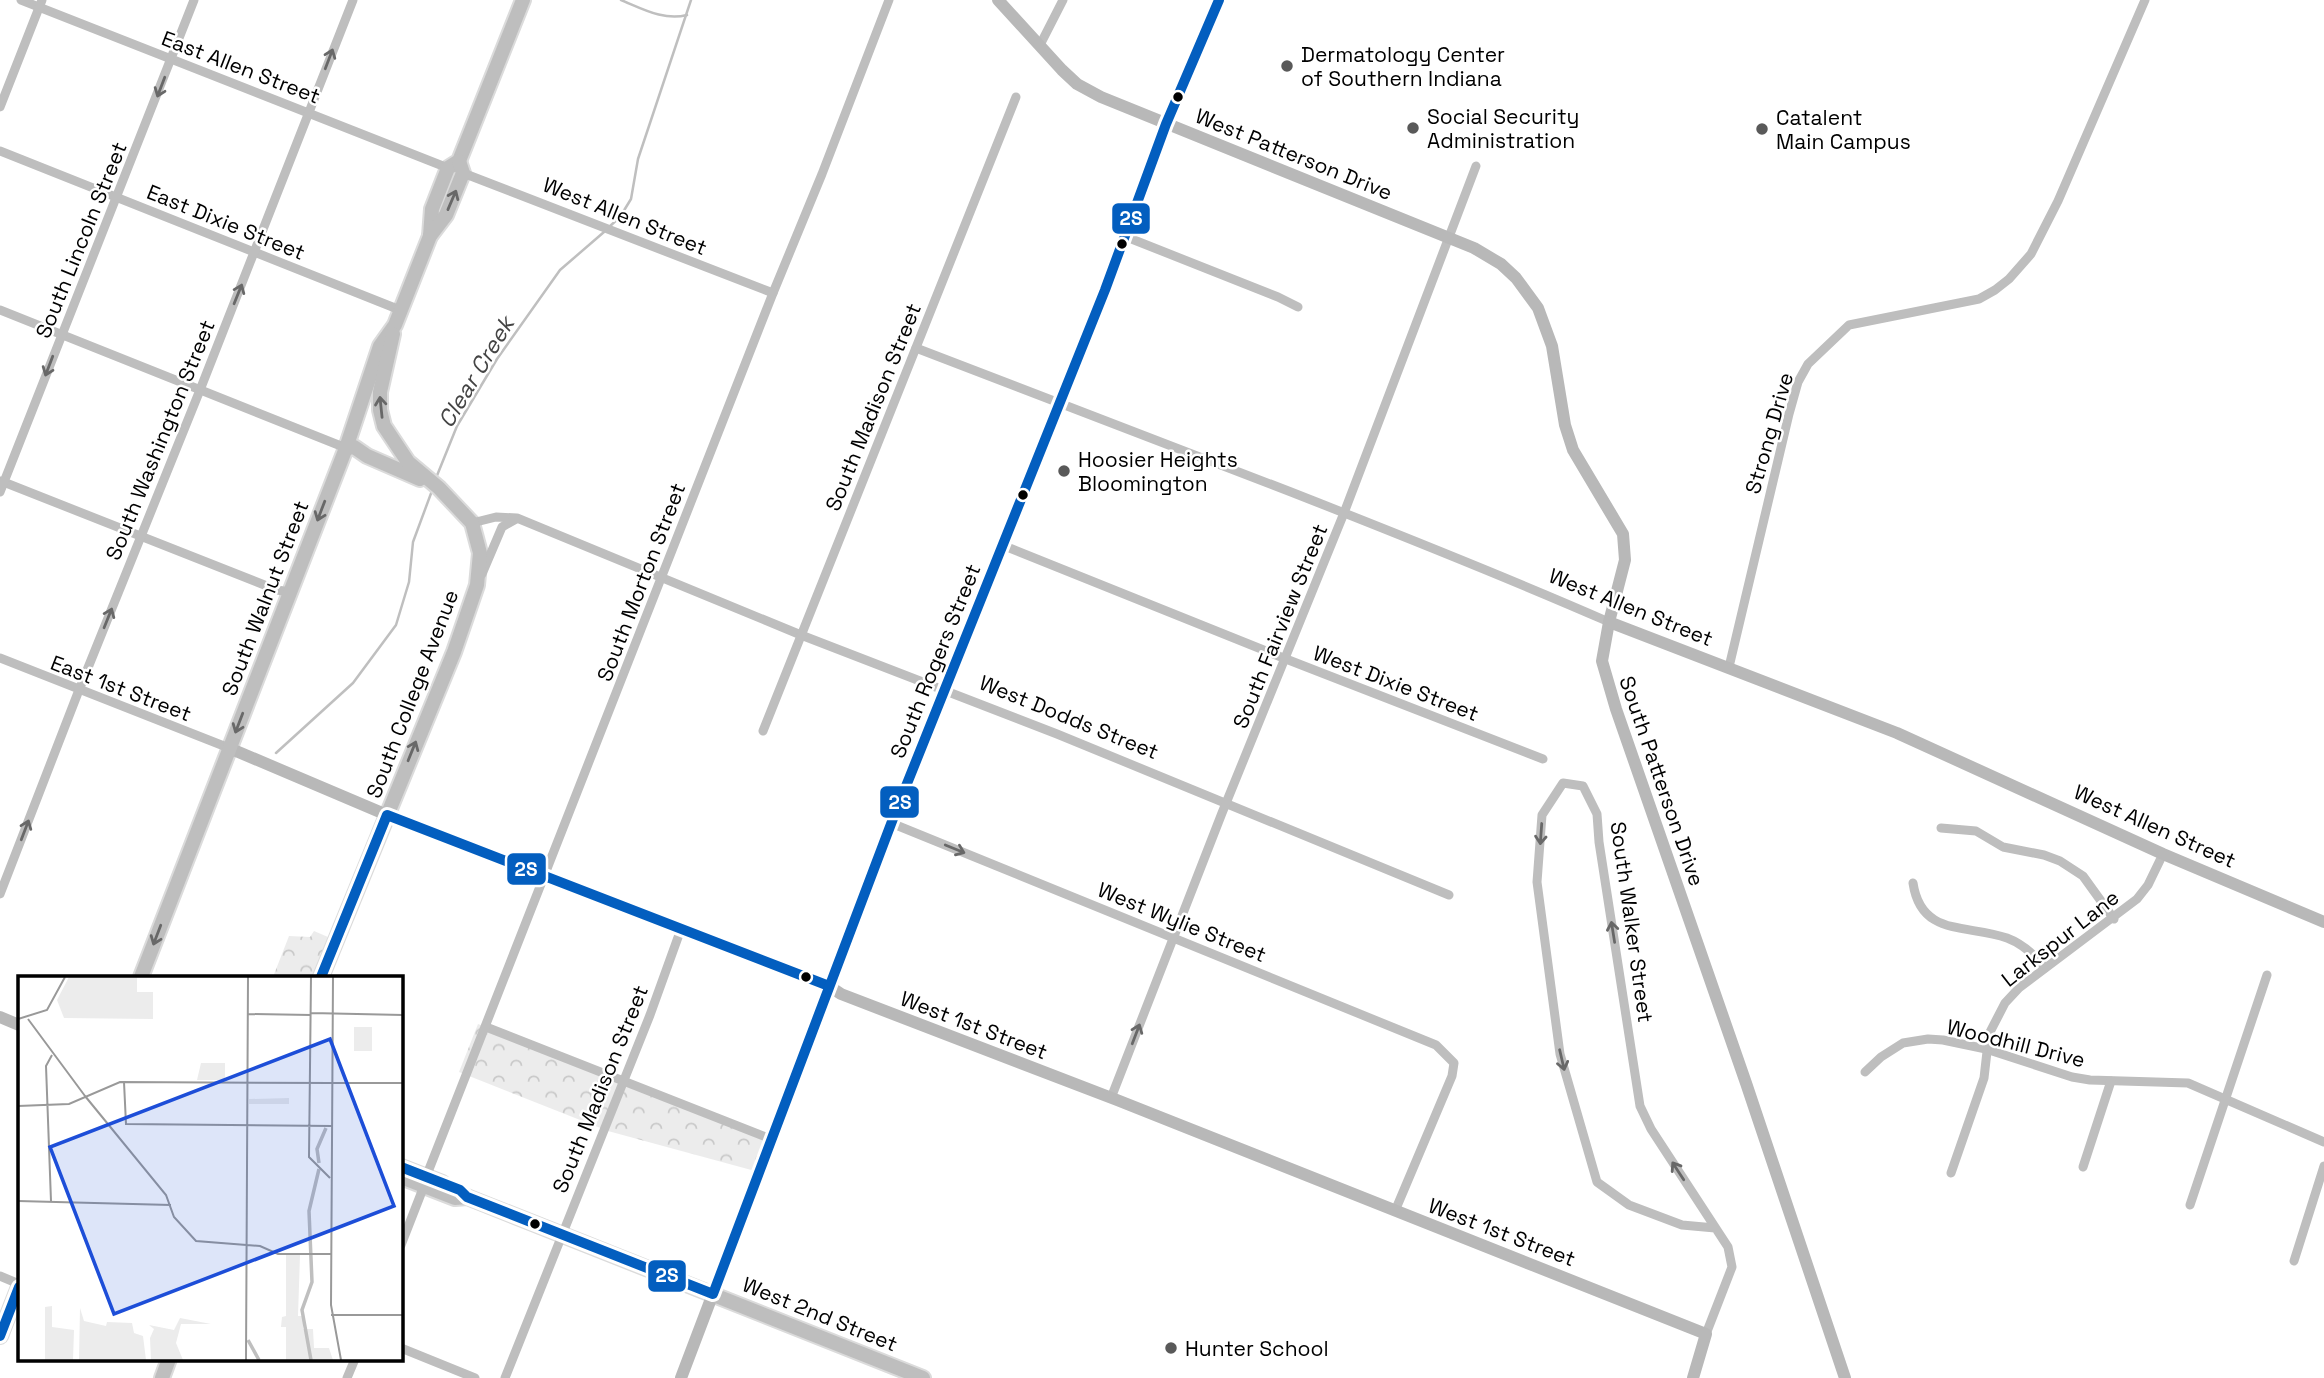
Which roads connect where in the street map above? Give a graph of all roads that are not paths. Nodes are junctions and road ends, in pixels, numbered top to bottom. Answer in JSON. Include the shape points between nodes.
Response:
{"nodes":[{"id":1,"x":21,"y":0,"type":"edge"},
{"id":2,"x":194,"y":0,"type":"edge"},
{"id":3,"x":353,"y":0,"type":"edge"},
{"id":4,"x":523,"y":0,"type":"edge"},
{"id":5,"x":889,"y":0,"type":"edge"},
{"id":6,"x":998,"y":0,"type":"edge"},
{"id":7,"x":1063,"y":0,"type":"edge"},
{"id":8,"x":1219,"y":0,"type":"edge"},
{"id":9,"x":2145,"y":0,"type":"edge"},
{"id":10,"x":41,"y":4,"type":"edge"},
{"id":11,"x":1040,"y":45,"type":"junction"},
{"id":12,"x":171,"y":59,"type":"junction"},
{"id":13,"x":1016,"y":97,"type":"dead end"},
{"id":14,"x":0,"y":107,"type":"edge"},
{"id":15,"x":309,"y":113,"type":"junction"},
{"id":16,"x":1167,"y":124,"type":"junction"},
{"id":17,"x":0,"y":150,"type":"edge"},
{"id":18,"x":1476,"y":166,"type":"dead end"},
{"id":19,"x":457,"y":167,"type":"junction"},
{"id":20,"x":116,"y":197,"type":"junction"},
{"id":21,"x":1124,"y":236,"type":"junction"},
{"id":22,"x":1448,"y":237,"type":"junction"},
{"id":23,"x":254,"y":252,"type":"junction"},
{"id":24,"x":773,"y":293,"type":"junction"},
{"id":25,"x":1298,"y":307,"type":"dead end"},
{"id":26,"x":0,"y":310,"type":"edge"},
{"id":27,"x":400,"y":310,"type":"junction"},
{"id":28,"x":395,"y":325,"type":"junction"},
{"id":29,"x":62,"y":335,"type":"junction"},
{"id":30,"x":916,"y":348,"type":"junction"},
{"id":31,"x":200,"y":390,"type":"junction"},
{"id":32,"x":1060,"y":401,"type":"junction"},
{"id":33,"x":343,"y":454,"type":"junction"},
{"id":34,"x":414,"y":471,"type":"junction"},
{"id":35,"x":2,"y":481,"type":"edge"},
{"id":36,"x":0,"y":492,"type":"edge"},
{"id":37,"x":1344,"y":513,"type":"junction"},
{"id":38,"x":517,"y":518,"type":"junction"},
{"id":39,"x":472,"y":523,"type":"junction"},
{"id":40,"x":141,"y":535,"type":"junction"},
{"id":41,"x":1002,"y":545,"type":"junction"},
{"id":42,"x":661,"y":576,"type":"junction"},
{"id":43,"x":477,"y":585,"type":"junction"},
{"id":44,"x":290,"y":593,"type":"junction"},
{"id":45,"x":1609,"y":622,"type":"junction"},
{"id":46,"x":801,"y":635,"type":"junction"},
{"id":47,"x":0,"y":659,"type":"edge"},
{"id":48,"x":1286,"y":659,"type":"junction"},
{"id":49,"x":1729,"y":667,"type":"junction"},
{"id":50,"x":944,"y":689,"type":"junction"},
{"id":51,"x":79,"y":690,"type":"junction"},
{"id":52,"x":763,"y":731,"type":"dead end"},
{"id":53,"x":229,"y":748,"type":"junction"},
{"id":54,"x":1543,"y":759,"type":"dead end"},
{"id":55,"x":1226,"y":804,"type":"junction"},
{"id":56,"x":387,"y":815,"type":"junction"},
{"id":57,"x":891,"y":823,"type":"junction"},
{"id":58,"x":1941,"y":828,"type":"dead end"},
{"id":59,"x":2163,"y":854,"type":"junction"},
{"id":60,"x":544,"y":876,"type":"junction"},
{"id":61,"x":1913,"y":883,"type":"dead end"},
{"id":62,"x":0,"y":894,"type":"edge"},
{"id":63,"x":1449,"y":895,"type":"dead end"},
{"id":64,"x":2114,"y":919,"type":"junction"},
{"id":65,"x":2324,"y":922,"type":"edge"},
{"id":66,"x":681,"y":929,"type":"junction"},
{"id":67,"x":1174,"y":937,"type":"junction"},
{"id":68,"x":2045,"y":968,"type":"junction"},
{"id":69,"x":2267,"y":975,"type":"dead end"},
{"id":70,"x":141,"y":976,"type":"edge"},
{"id":71,"x":321,"y":976,"type":"edge"},
{"id":72,"x":829,"y":986,"type":"junction"},
{"id":73,"x":0,"y":1017,"type":"edge"},
{"id":74,"x":18,"y":1025,"type":"edge"},
{"id":75,"x":486,"y":1027,"type":"junction"},
{"id":76,"x":1986,"y":1049,"type":"junction"},
{"id":77,"x":1865,"y":1073,"type":"dead end"},
{"id":78,"x":622,"y":1080,"type":"junction"},
{"id":79,"x":2111,"y":1081,"type":"junction"},
{"id":80,"x":1111,"y":1098,"type":"junction"},
{"id":81,"x":2227,"y":1098,"type":"junction"},
{"id":82,"x":771,"y":1139,"type":"junction"},
{"id":83,"x":2324,"y":1142,"type":"edge"},
{"id":84,"x":2324,"y":1166,"type":"edge"},
{"id":85,"x":2083,"y":1167,"type":"dead end"},
{"id":86,"x":402,"y":1168,"type":"edge"},
{"id":87,"x":1951,"y":1173,"type":"dead end"},
{"id":88,"x":402,"y":1177,"type":"edge"},
{"id":89,"x":425,"y":1182,"type":"junction"},
{"id":90,"x":2190,"y":1205,"type":"dead end"},
{"id":91,"x":1395,"y":1211,"type":"junction"},
{"id":92,"x":1715,"y":1228,"type":"junction"},
{"id":93,"x":561,"y":1234,"type":"junction"},
{"id":94,"x":402,"y":1242,"type":"edge"},
{"id":95,"x":2294,"y":1261,"type":"dead end"},
{"id":96,"x":0,"y":1276,"type":"edge"},
{"id":97,"x":18,"y":1285,"type":"edge"},
{"id":98,"x":18,"y":1288,"type":"edge"},
{"id":99,"x":713,"y":1294,"type":"junction"},
{"id":100,"x":1706,"y":1334,"type":"junction"},
{"id":101,"x":0,"y":1336,"type":"edge"},
{"id":102,"x":402,"y":1348,"type":"edge"},
{"id":103,"x":169,"y":1360,"type":"edge"},
{"id":104,"x":355,"y":1360,"type":"edge"},
{"id":105,"x":162,"y":1378,"type":"edge"},
{"id":106,"x":347,"y":1378,"type":"edge"},
{"id":107,"x":475,"y":1378,"type":"edge"},
{"id":108,"x":505,"y":1378,"type":"edge"},
{"id":109,"x":681,"y":1378,"type":"edge"},
{"id":110,"x":923,"y":1378,"type":"edge"},
{"id":111,"x":1693,"y":1378,"type":"edge"},
{"id":112,"x":1845,"y":1378,"type":"edge"}],
"edges":[{"from":1,"to":10,"type":"street","name":"East Allen Street"},
{"from":2,"to":12,"type":"street","name":"South Lincoln Street"},
{"from":15,"to":3,"type":"street","name":"South Washington Street","one_way":true},
{"from":4,"to":19,"type":"main road","name":"South Walnut Street"},
{"from":5,"to":24,"type":"street","name":"South Morton Street"},
{"from":6,"to":11,"type":"street","name":"West Patterson Drive"},
{"from":7,"to":11,"type":"street"},
{"from":8,"to":16,"type":"street","name":"South Rogers Street"},
{"from":9,"to":49,"type":"street","name":"Strong Drive","via":[[2058,201],[2021,267],[1979,299],[1849,325],[1802,373],[1788,414]]},
{"from":10,"to":12,"type":"street","name":"East Allen Street"},
{"from":10,"to":14,"type":"street"},
{"from":11,"to":16,"type":"street","name":"West Patterson Drive","via":[[1077,84]]},
{"from":12,"to":15,"type":"street","name":"East Allen Street"},
{"from":12,"to":20,"type":"street","name":"South Lincoln Street","one_way":true},
{"from":13,"to":30,"type":"street","name":"South Madison Street"},
{"from":15,"to":19,"type":"street","name":"East Allen Street"},
{"from":15,"to":23,"type":"street","name":"South Washington Street"},
{"from":16,"to":21,"type":"street","name":"South Rogers Street"},
{"from":16,"to":22,"type":"street","name":"West Patterson Drive"},
{"from":17,"to":20,"type":"street","name":"East Dixie Street"},
{"from":18,"to":22,"type":"street","name":"South Fairview Street"},
{"from":19,"to":24,"type":"street","name":"West Allen Street"},
{"from":19,"to":27,"type":"main road","name":"South Walnut Street","via":[[446,215],[430,236]]},
{"from":20,"to":23,"type":"street","name":"East Dixie Street"},
{"from":20,"to":29,"type":"street","name":"South Lincoln Street"},
{"from":21,"to":25,"type":"street"},
{"from":21,"to":32,"type":"street","name":"South Rogers Street"},
{"from":22,"to":37,"type":"street","name":"South Fairview Street"},
{"from":22,"to":45,"type":"street","name":"South Patterson Drive","via":[[1501,264],[1542,315],[1573,450],[1623,534],[1625,560]]},
{"from":23,"to":27,"type":"street","name":"East Dixie Street"},
{"from":31,"to":23,"type":"street","name":"South Washington Street","one_way":true},
{"from":24,"to":42,"type":"street","name":"South Morton Street"},
{"from":26,"to":29,"type":"street"},
{"from":27,"to":28,"type":"main road","name":"South Walnut Street"},
{"from":28,"to":33,"type":"main road","name":"South Walnut Street","via":[[380,346]]},
{"from":34,"to":28,"type":"main road","one_way":true,"via":[[394,444],[380,410]]},
{"from":29,"to":31,"type":"street"},
{"from":29,"to":35,"type":"street","name":"South Lincoln Street","one_way":true},
{"from":30,"to":32,"type":"street","name":"West Allen Street"},
{"from":30,"to":46,"type":"street","name":"South Madison Street"},
{"from":31,"to":33,"type":"street"},
{"from":31,"to":40,"type":"street","name":"South Washington Street"},
{"from":32,"to":37,"type":"street","name":"West Allen Street"},
{"from":32,"to":41,"type":"street","name":"South Rogers Street"},
{"from":33,"to":34,"type":"main road","via":[[354,447]]},
{"from":33,"to":44,"type":"main road","name":"South Walnut Street","one_way":true},
{"from":34,"to":39,"type":"main road","via":[[439,488]]},
{"from":35,"to":36,"type":"street","name":"South Lincoln Street"},
{"from":35,"to":40,"type":"street"},
{"from":37,"to":45,"type":"street","name":"West Allen Street"},
{"from":37,"to":48,"type":"street","name":"South Fairview Street"},
{"from":38,"to":39,"type":"street","name":"West Dodds Street"},
{"from":38,"to":42,"type":"street","name":"West Dodds Street"},
{"from":38,"to":43,"type":"street","via":[[502,527]]},
{"from":39,"to":43,"type":"main road","name":"South College Avenue","via":[[480,553]]},
{"from":40,"to":44,"type":"street"},
{"from":51,"to":40,"type":"street","name":"South Washington Street","one_way":true},
{"from":41,"to":48,"type":"street","name":"West Dixie Street"},
{"from":41,"to":50,"type":"street","name":"South Rogers Street"},
{"from":42,"to":46,"type":"street","name":"West Dodds Street"},
{"from":42,"to":60,"type":"street","name":"South Morton Street"},
{"from":56,"to":43,"type":"main road","name":"South College Avenue","one_way":true},
{"from":44,"to":53,"type":"main road","name":"South Walnut Street","one_way":true},
{"from":45,"to":49,"type":"street","name":"West Allen Street"},
{"from":45,"to":112,"type":"street","name":"South Patterson Drive","via":[[1602,661],[1616,709]]},
{"from":46,"to":50,"type":"street","name":"West Dodds Street"},
{"from":46,"to":52,"type":"street","name":"South Madison Street"},
{"from":47,"to":51,"type":"street","name":"East 1st Street"},
{"from":48,"to":54,"type":"street","name":"West Dixie Street"},
{"from":48,"to":55,"type":"street","name":"South Fairview Street"},
{"from":49,"to":59,"type":"street","name":"West Allen Street","via":[[1897,733]]},
{"from":50,"to":55,"type":"street","name":"West Dodds Street"},
{"from":50,"to":57,"type":"street","name":"South Rogers Street"},
{"from":51,"to":53,"type":"street","name":"East 1st Street"},
{"from":62,"to":51,"type":"street","name":"South Washington Street","one_way":true},
{"from":53,"to":56,"type":"street","name":"West 1st Street"},
{"from":53,"to":70,"type":"main road","name":"South Walnut Street","one_way":true},
{"from":55,"to":63,"type":"street","name":"West Dodds Street"},
{"from":55,"to":67,"type":"street","name":"South Fairview Street"},
{"from":56,"to":60,"type":"street","name":"West 1st Street"},
{"from":56,"to":71,"type":"main road","name":"South College Avenue"},
{"from":57,"to":67,"type":"street","name":"West Wylie Street","one_way":true},
{"from":57,"to":72,"type":"street","name":"South Rogers Street"},
{"from":58,"to":64,"type":"street","via":[[1976,831],[2003,847],[2067,864],[2083,876]]},
{"from":59,"to":64,"type":"street","name":"Larkspur Lane","via":[[2148,885]]},
{"from":59,"to":65,"type":"street","name":"West Allen Street"},
{"from":60,"to":66,"type":"street","name":"West 1st Street"},
{"from":60,"to":75,"type":"street","name":"South Morton Street"},
{"from":61,"to":68,"type":"street","via":[[1919,905],[1934,920],[2007,939],[2035,955]]},
{"from":64,"to":68,"type":"street","name":"Larkspur Lane"},
{"from":66,"to":72,"type":"street","name":"West 1st Street"},
{"from":66,"to":78,"type":"street","name":"South Madison Street"},
{"from":80,"to":67,"type":"street","name":"South Fairview Street","one_way":true},
{"from":67,"to":91,"type":"street","name":"West Wylie Street","via":[[1436,1045],[1454,1063]]},
{"from":68,"to":76,"type":"street","name":"Larkspur Lane","via":[[2005,1003]]},
{"from":69,"to":81,"type":"street"},
{"from":72,"to":80,"type":"street","name":"West 1st Street"},
{"from":72,"to":82,"type":"street","name":"South Rogers Street"},
{"from":73,"to":74,"type":"street"},
{"from":75,"to":78,"type":"street"},
{"from":75,"to":89,"type":"street","name":"South Morton Street"},
{"from":76,"to":77,"type":"street","name":"Woodhill Drive","via":[[1942,1040],[1914,1041],[1891,1050]]},
{"from":76,"to":79,"type":"street","name":"Woodhill Drive","via":[[2072,1077]]},
{"from":76,"to":87,"type":"street","name":"Larkspur Lane","via":[[1984,1078]]},
{"from":78,"to":82,"type":"street"},
{"from":78,"to":93,"type":"street","name":"South Madison Street"},
{"from":79,"to":81,"type":"street","name":"Woodhill Drive","via":[[2188,1083]]},
{"from":79,"to":85,"type":"street"},
{"from":80,"to":91,"type":"street","name":"West 1st Street"},
{"from":81,"to":83,"type":"street","name":"Woodhill Drive"},
{"from":81,"to":90,"type":"street"},
{"from":82,"to":99,"type":"street","name":"South Rogers Street"},
{"from":84,"to":95,"type":"street"},
{"from":86,"to":89,"type":"main road","name":"West 2nd Street"},
{"from":88,"to":89,"type":"main road","name":"West 2nd Street"},
{"from":89,"to":93,"type":"main road","name":"West 2nd Street","via":[[460,1190],[467,1197]]},
{"from":89,"to":94,"type":"street","name":"South Morton Street"},
{"from":91,"to":100,"type":"street","name":"West 1st Street"},
{"from":92,"to":92,"type":"street","name":"South Walker Street","one_way":true,"via":[[1640,1105],[1597,814],[1583,786],[1563,783],[1542,815],[1537,882],[1560,1054],[1597,1182],[1629,1205],[1682,1225]]},
{"from":92,"to":100,"type":"street","name":"South Walker Street","via":[[1728,1247],[1732,1267]]},
{"from":93,"to":99,"type":"main road","name":"West 2nd Street"},
{"from":93,"to":108,"type":"street","name":"South Madison Street"},
{"from":96,"to":97,"type":"street"},
{"from":98,"to":101,"type":"main road"},
{"from":99,"to":109,"type":"street","name":"South Rogers Street"},
{"from":99,"to":110,"type":"main road","name":"West 2nd Street"},
{"from":100,"to":111,"type":"street","name":"South Walker Street"},
{"from":102,"to":107,"type":"street"},
{"from":103,"to":105,"type":"main road"},
{"from":104,"to":106,"type":"street"}]}
